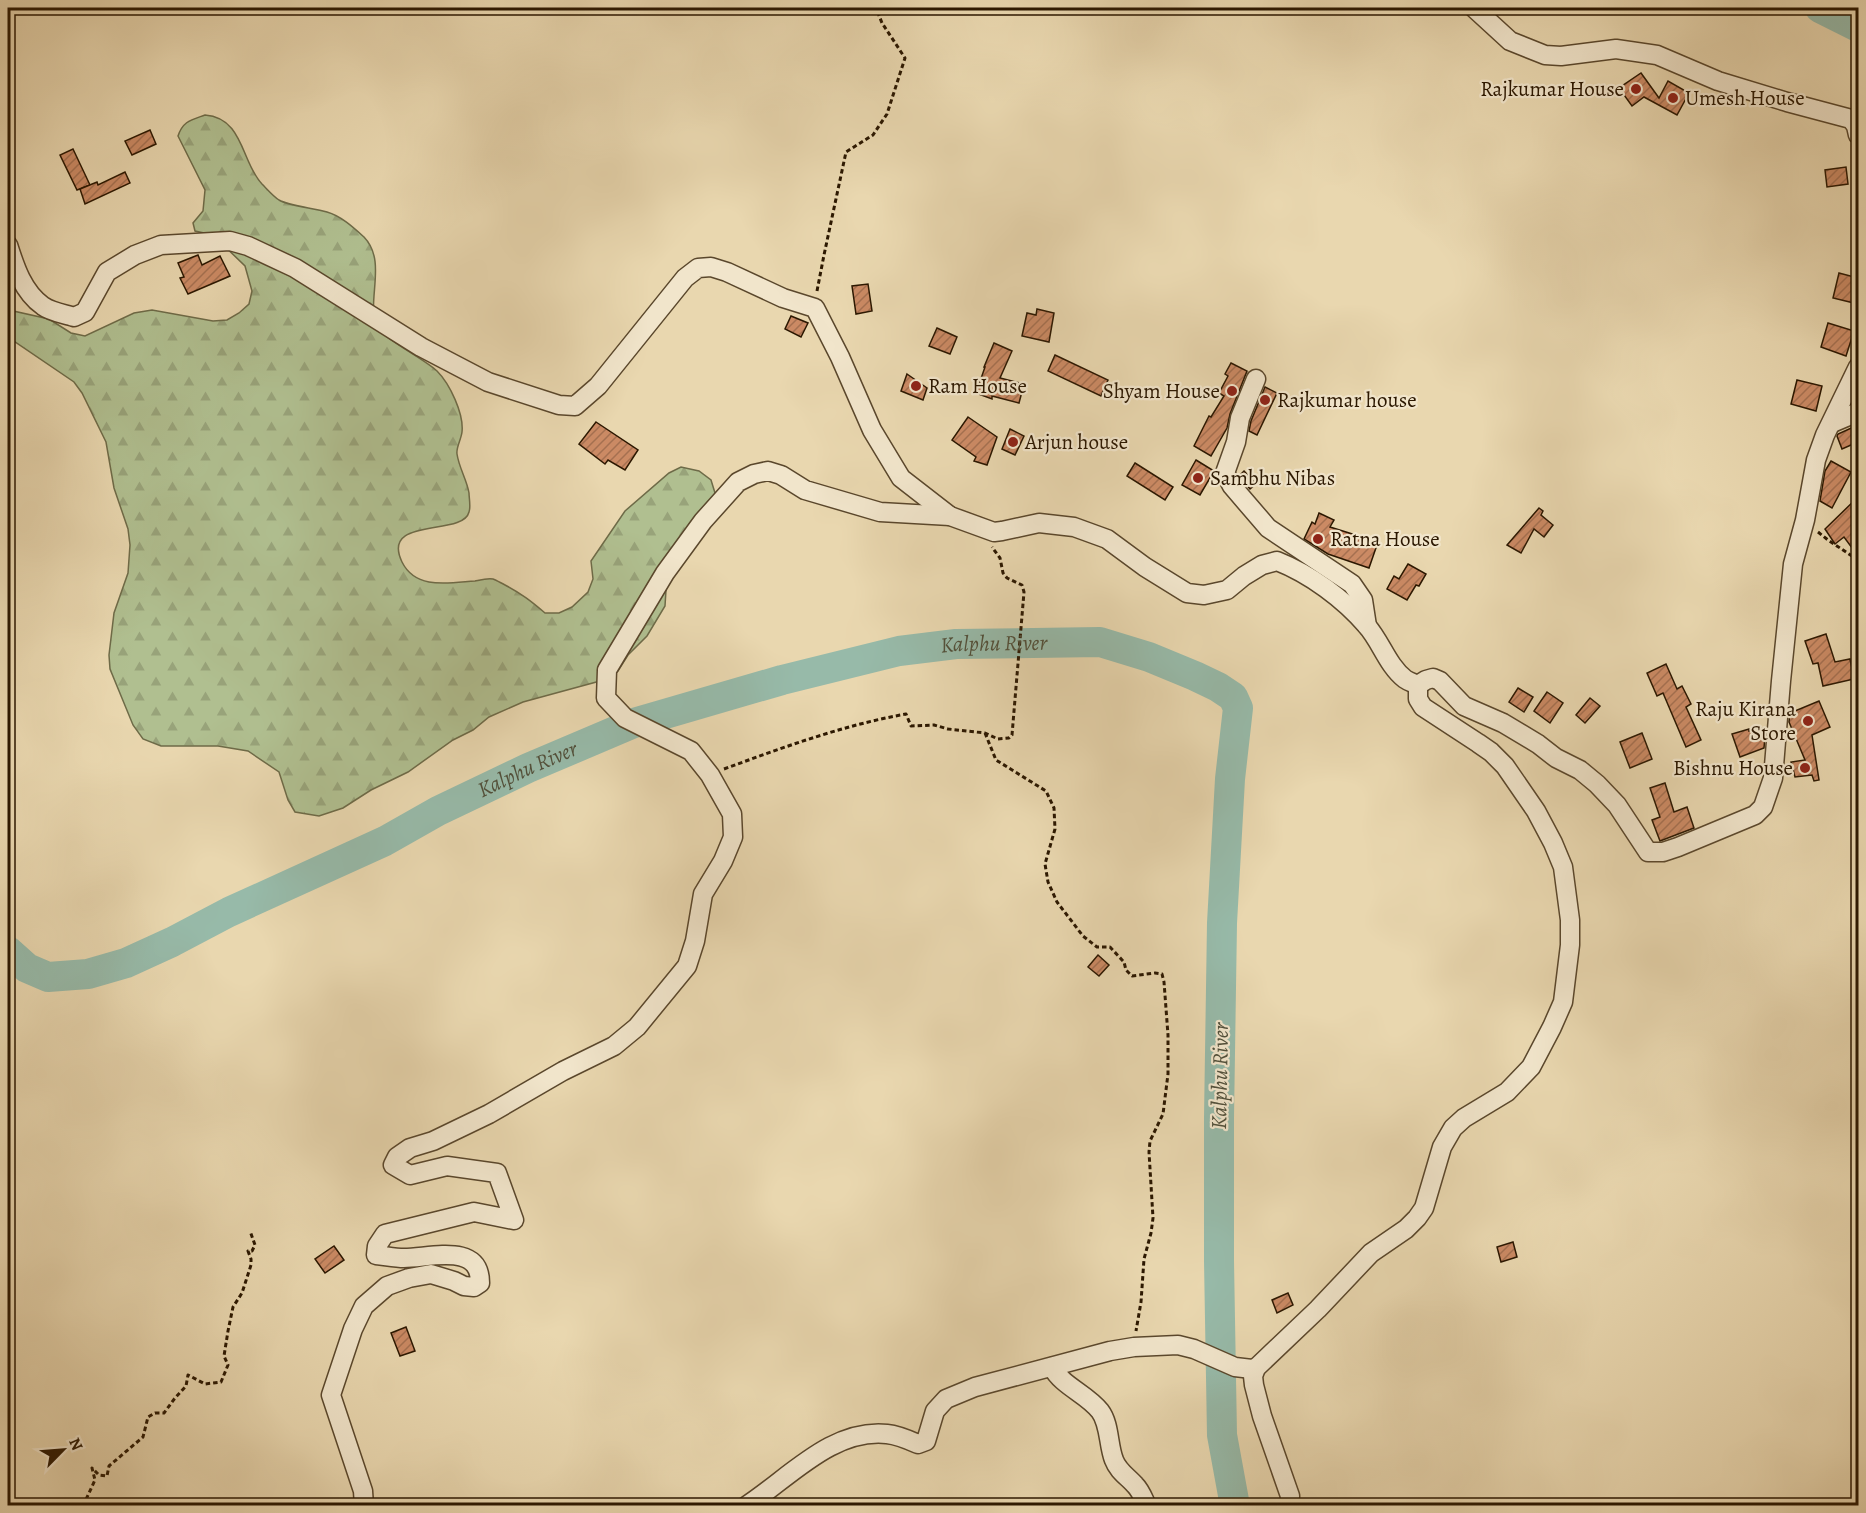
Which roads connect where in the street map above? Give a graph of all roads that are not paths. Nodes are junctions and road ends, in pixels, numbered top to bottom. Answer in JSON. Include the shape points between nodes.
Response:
{"nodes":[{"id":1,"x":1474,"y":8,"type":"edge"},
{"id":2,"x":1858,"y":135,"type":"edge"},
{"id":3,"x":8,"y":245,"type":"edge"},
{"id":4,"x":1858,"y":367,"type":"edge"},
{"id":5,"x":1256,"y":379,"type":"dead end"},
{"id":6,"x":1858,"y":412,"type":"edge"},
{"id":7,"x":1832,"y":423,"type":"junction"},
{"id":8,"x":950,"y":516,"type":"junction"},
{"id":9,"x":1367,"y":626,"type":"junction"},
{"id":10,"x":1418,"y":685,"type":"junction"},
{"id":11,"x":1052,"y":1367,"type":"junction"},
{"id":12,"x":1256,"y":1368,"type":"junction"},
{"id":13,"x":364,"y":1506,"type":"edge"},
{"id":14,"x":746,"y":1506,"type":"edge"},
{"id":15,"x":1147,"y":1506,"type":"edge"},
{"id":16,"x":1289,"y":1506,"type":"edge"}],
"edges":[{"from":1,"to":2,"type":"street","via":[[1510,41],[1545,55],[1616,49],[1657,55],[1718,81],[1851,118]]},
{"from":3,"to":8,"type":"street","via":[[21,281],[32,295],[44,307],[74,317],[85,312],[107,272],[135,255],[161,245],[230,241],[248,246],[295,268],[421,347],[488,382],[559,405],[575,406],[598,386],[685,278],[698,268],[711,267],[815,308],[872,430],[901,478]]},
{"from":4,"to":7,"type":"street"},
{"from":5,"to":9,"type":"street","via":[[1225,473],[1268,528],[1352,584],[1363,600]]},
{"from":6,"to":7,"type":"street"},
{"from":7,"to":10,"type":"street","via":[[1812,474],[1793,564],[1773,778],[1763,807],[1755,814],[1663,852],[1648,852],[1617,805],[1580,770],[1503,723],[1464,706],[1440,681],[1433,678]]},
{"from":8,"to":9,"type":"street","via":[[994,532],[1039,523],[1074,526],[1107,539],[1188,593],[1204,595],[1227,590],[1262,565],[1276,561],[1305,575]]},
{"from":8,"to":13,"type":"street","via":[[880,512],[805,490],[768,471],[754,474],[738,482],[703,521],[665,573],[607,670],[606,698],[624,718],[691,751],[710,775],[732,814],[733,837],[703,894],[687,966],[637,1027],[614,1046],[489,1114],[397,1156],[393,1165],[411,1175],[447,1166],[497,1173],[514,1220],[474,1212],[385,1234],[377,1246],[376,1255],[402,1258],[459,1255],[472,1261],[480,1273],[480,1282],[464,1287],[431,1274],[387,1286],[364,1306],[352,1329],[331,1395],[363,1491]]},
{"from":9,"to":10,"type":"street","via":[[1391,663],[1405,679]]},
{"from":10,"to":12,"type":"street","via":[[1418,699],[1423,707],[1491,752],[1505,766],[1553,843],[1563,867],[1570,920],[1563,1002],[1531,1067],[1507,1092],[1453,1128],[1442,1147],[1424,1208],[1417,1218],[1371,1253]]},
{"from":11,"to":12,"type":"street","via":[[1110,1351],[1178,1345],[1235,1367]]},
{"from":11,"to":14,"type":"street","via":[[975,1387],[946,1399],[935,1411],[923,1443],[886,1434],[859,1436],[838,1444],[814,1455]]},
{"from":11,"to":15,"type":"street","via":[[1102,1414],[1113,1459],[1137,1487]]},
{"from":12,"to":16,"type":"street","via":[[1253,1376],[1259,1407],[1283,1472]]}]}
